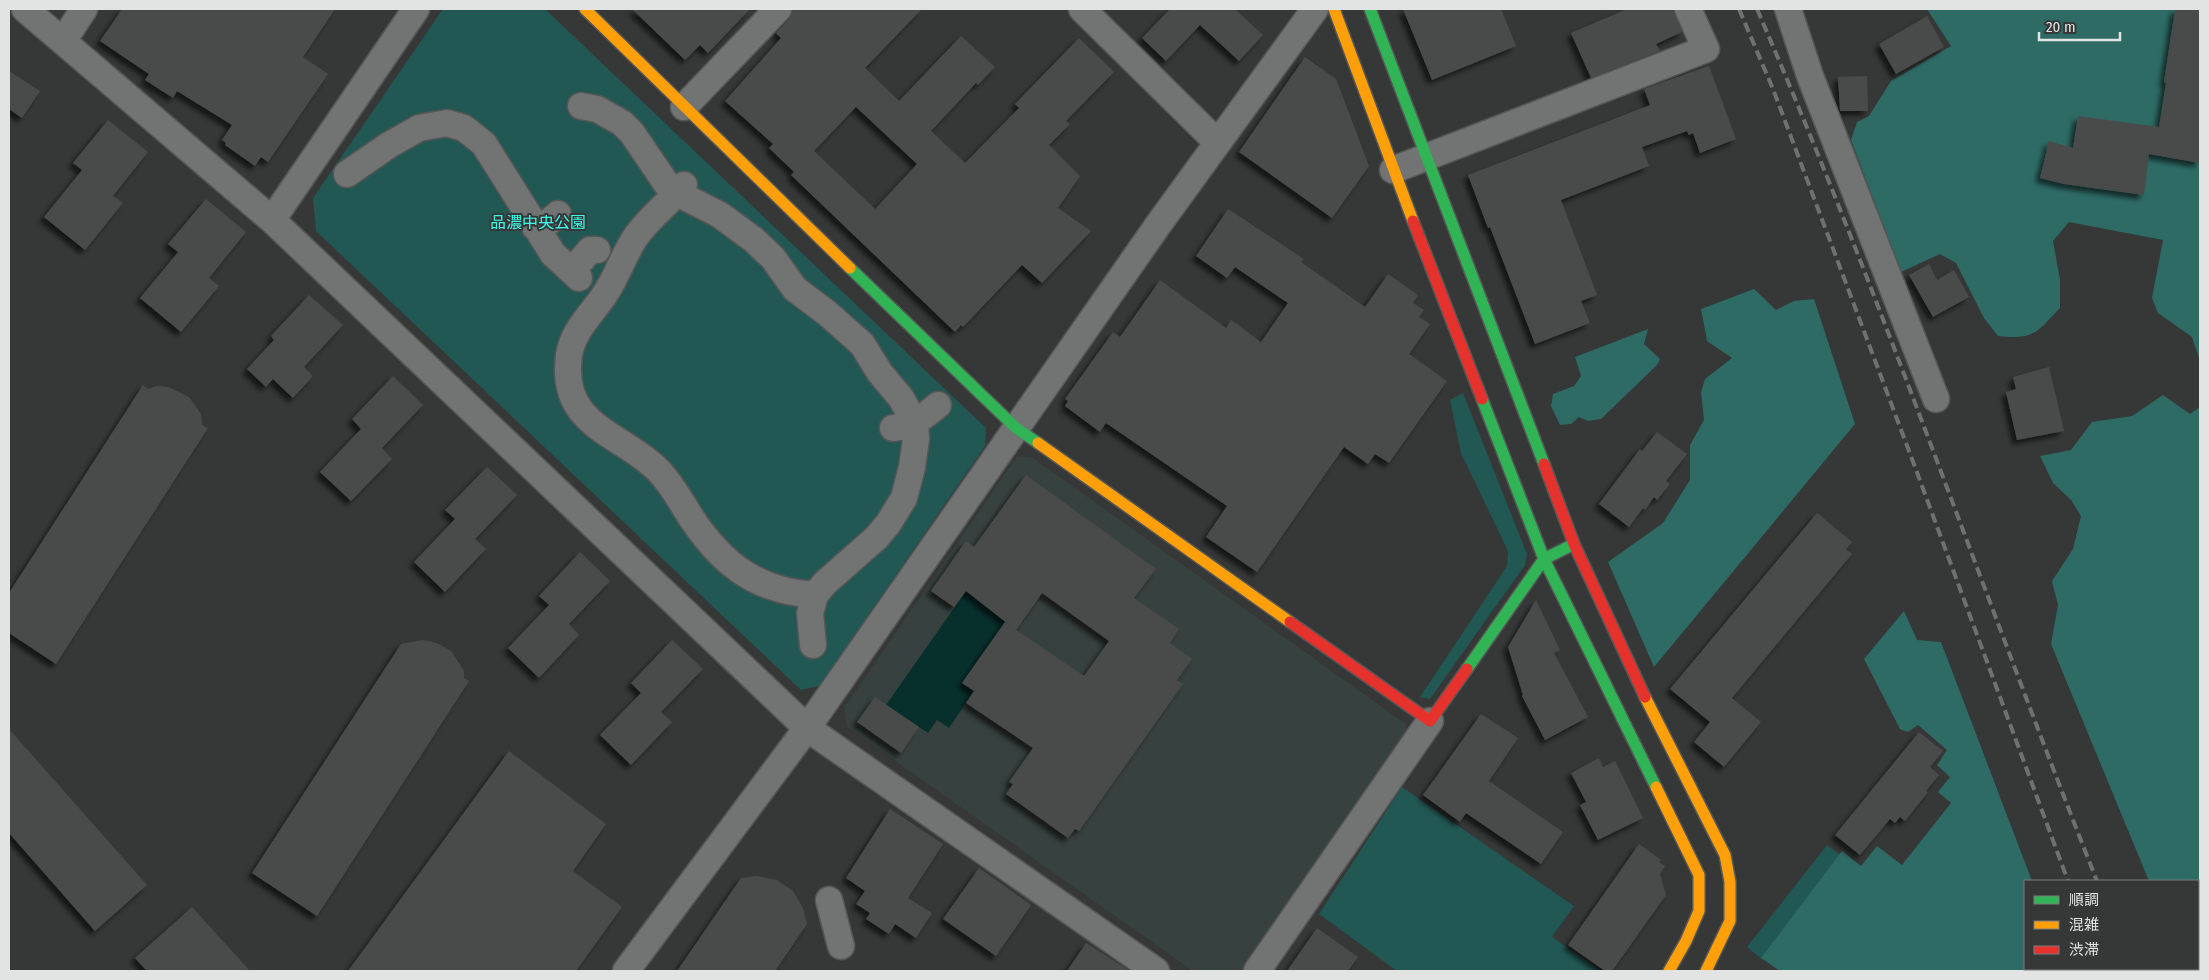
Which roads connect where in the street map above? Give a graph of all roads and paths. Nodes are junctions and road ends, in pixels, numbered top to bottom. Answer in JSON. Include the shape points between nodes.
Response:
{"nodes":[{"id":1,"x":25,"y":9,"type":"edge"},
{"id":2,"x":84,"y":9,"type":"edge"},
{"id":3,"x":416,"y":9,"type":"edge"},
{"id":4,"x":585,"y":9,"type":"edge"},
{"id":5,"x":778,"y":9,"type":"edge"},
{"id":6,"x":1082,"y":9,"type":"edge"},
{"id":7,"x":1315,"y":9,"type":"edge"},
{"id":8,"x":1334,"y":9,"type":"edge"},
{"id":9,"x":1370,"y":9,"type":"edge"},
{"id":10,"x":1688,"y":9,"type":"edge"},
{"id":11,"x":1788,"y":9,"type":"edge"},
{"id":12,"x":62,"y":41,"type":"junction"},
{"id":13,"x":581,"y":106,"type":"dead end"},
{"id":14,"x":684,"y":107,"type":"junction"},
{"id":15,"x":1217,"y":142,"type":"junction"},
{"id":16,"x":1427,"y":158,"type":"junction"},
{"id":17,"x":1393,"y":170,"type":"junction"},
{"id":18,"x":347,"y":174,"type":"dead end"},
{"id":19,"x":680,"y":189,"type":"junction"},
{"id":20,"x":272,"y":220,"type":"junction"},
{"id":21,"x":622,"y":244,"type":"junction"},
{"id":22,"x":592,"y":289,"type":"junction"},
{"id":23,"x":1936,"y":399,"type":"dead end"},
{"id":24,"x":938,"y":405,"type":"dead end"},
{"id":25,"x":904,"y":426,"type":"junction"},
{"id":26,"x":1016,"y":428,"type":"junction"},
{"id":27,"x":1574,"y":544,"type":"junction"},
{"id":28,"x":1544,"y":559,"type":"junction"},
{"id":29,"x":815,"y":595,"type":"junction"},
{"id":30,"x":813,"y":645,"type":"dead end"},
{"id":31,"x":1430,"y":721,"type":"junction"},
{"id":32,"x":806,"y":728,"type":"junction"},
{"id":33,"x":829,"y":900,"type":"dead end"},
{"id":34,"x":841,"y":946,"type":"dead end"},
{"id":35,"x":626,"y":971,"type":"edge"},
{"id":36,"x":1156,"y":971,"type":"edge"},
{"id":37,"x":1258,"y":971,"type":"edge"},
{"id":38,"x":1669,"y":971,"type":"edge"},
{"id":39,"x":1706,"y":971,"type":"edge"}],
"edges":[{"from":1,"to":12,"type":"street"},
{"from":2,"to":12,"type":"street"},
{"from":3,"to":20,"type":"street"},
{"from":4,"to":14,"type":"street"},
{"from":5,"to":14,"type":"street"},
{"from":6,"to":15,"type":"street"},
{"from":7,"to":15,"type":"street"},
{"from":8,"to":17,"type":"street"},
{"from":9,"to":16,"type":"street"},
{"from":10,"to":16,"type":"street","via":[[1706,49]]},
{"from":11,"to":23,"type":"street","via":[[1810,76]]},
{"from":12,"to":20,"type":"street"},
{"from":13,"to":19,"type":"street","via":[[610,114],[622,123],[668,186]]},
{"from":14,"to":26,"type":"street"},
{"from":15,"to":26,"type":"street"},
{"from":16,"to":17,"type":"street"},
{"from":16,"to":27,"type":"street"},
{"from":17,"to":28,"type":"street"},
{"from":18,"to":22,"type":"street","via":[[419,128],[437,123],[464,128],[478,137],[540,212],[553,254]]},
{"from":19,"to":21,"type":"street"},
{"from":19,"to":25,"type":"street","via":[[754,240],[794,289],[862,344],[901,398]]},
{"from":20,"to":32,"type":"street"},
{"from":21,"to":22,"type":"street","via":[[616,279]]},
{"from":21,"to":22,"type":"street","via":[[590,250]]},
{"from":22,"to":29,"type":"street","via":[[569,355],[571,386],[582,412],[603,432],[657,469],[702,533],[739,571],[770,588]]},
{"from":24,"to":25,"type":"street"},
{"from":25,"to":29,"type":"street","via":[[916,439],[904,498],[876,538]]},
{"from":26,"to":31,"type":"street"},
{"from":26,"to":32,"type":"street"},
{"from":27,"to":28,"type":"street"},
{"from":27,"to":39,"type":"street","via":[[1664,737],[1725,855],[1730,882],[1730,921]]},
{"from":28,"to":31,"type":"street"},
{"from":28,"to":38,"type":"street","via":[[1699,875],[1699,911]]},
{"from":29,"to":30,"type":"street","via":[[810,613]]},
{"from":31,"to":37,"type":"street"},
{"from":32,"to":35,"type":"street"},
{"from":32,"to":36,"type":"street"},
{"from":33,"to":34,"type":"street"}]}
